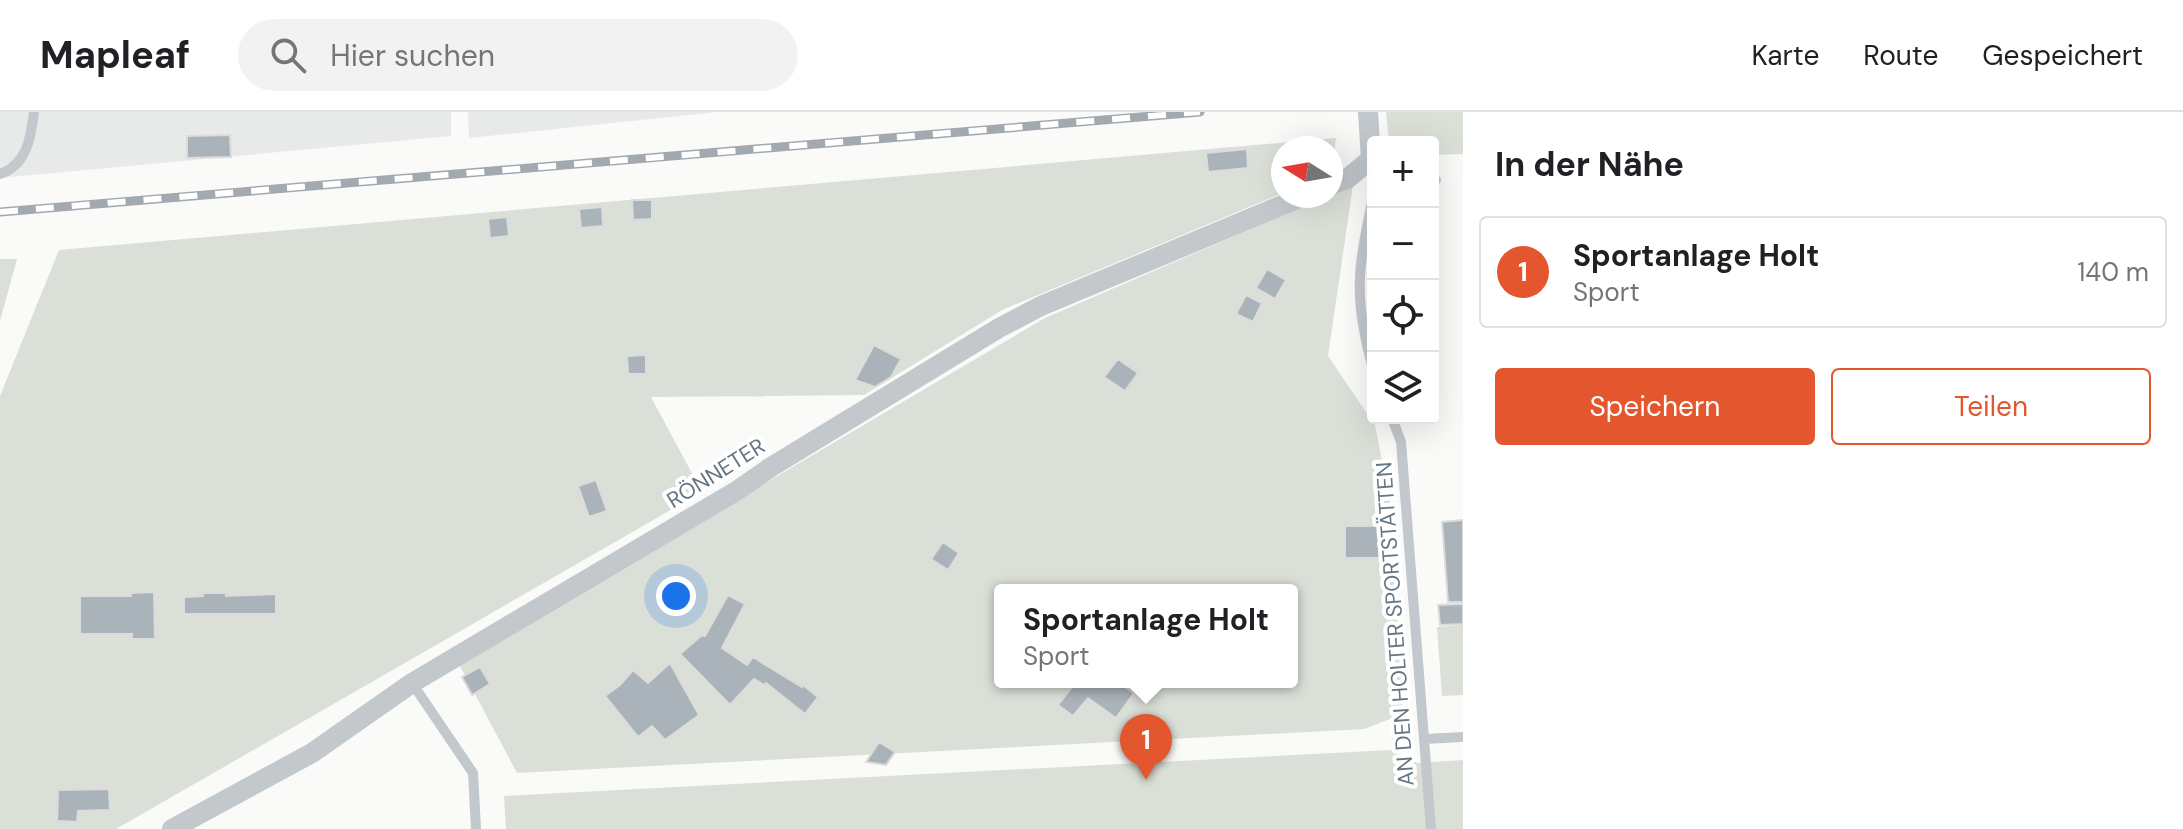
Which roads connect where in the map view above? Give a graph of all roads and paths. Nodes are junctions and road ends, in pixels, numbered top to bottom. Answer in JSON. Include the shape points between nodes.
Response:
{"nodes":[{"id":1,"x":34,"y":112,"type":"edge"},
{"id":2,"x":1368,"y":112,"type":"edge"},
{"id":3,"x":1370,"y":136,"type":"edge"},
{"id":4,"x":1367,"y":161,"type":"edge"},
{"id":5,"x":0,"y":174,"type":"edge"},
{"id":6,"x":1343,"y":180,"type":"edge"},
{"id":7,"x":1275,"y":208,"type":"edge"},
{"id":8,"x":1371,"y":208,"type":"edge"},
{"id":9,"x":1369,"y":352,"type":"edge"},
{"id":10,"x":1394,"y":424,"type":"edge"},
{"id":11,"x":412,"y":683,"type":"junction"},
{"id":12,"x":1463,"y":737,"type":"edge"},
{"id":13,"x":1425,"y":739,"type":"junction"},
{"id":14,"x":172,"y":829,"type":"edge"},
{"id":15,"x":476,"y":829,"type":"edge"},
{"id":16,"x":1431,"y":829,"type":"edge"}],
"edges":[{"from":1,"to":5,"type":"lane","via":[[21,159]]},
{"from":2,"to":3,"type":"street"},
{"from":4,"to":6,"type":"street"},
{"from":7,"to":11,"type":"street","name":"RÖNNETER","via":[[999,328]]},
{"from":8,"to":9,"type":"lane","via":[[1359,284]]},
{"from":10,"to":13,"type":"lane","name":"AN DEN HOLTER SPORTSTÄTTEN","via":[[1401,442]]},
{"from":11,"to":14,"type":"street","name":"RÖNNETER","via":[[312,753]]},
{"from":11,"to":15,"type":"lane","via":[[473,773]]},
{"from":12,"to":13,"type":"lane"},
{"from":13,"to":16,"type":"lane","name":"AN DEN HOLTER SPORTSTÄTTEN"}]}
